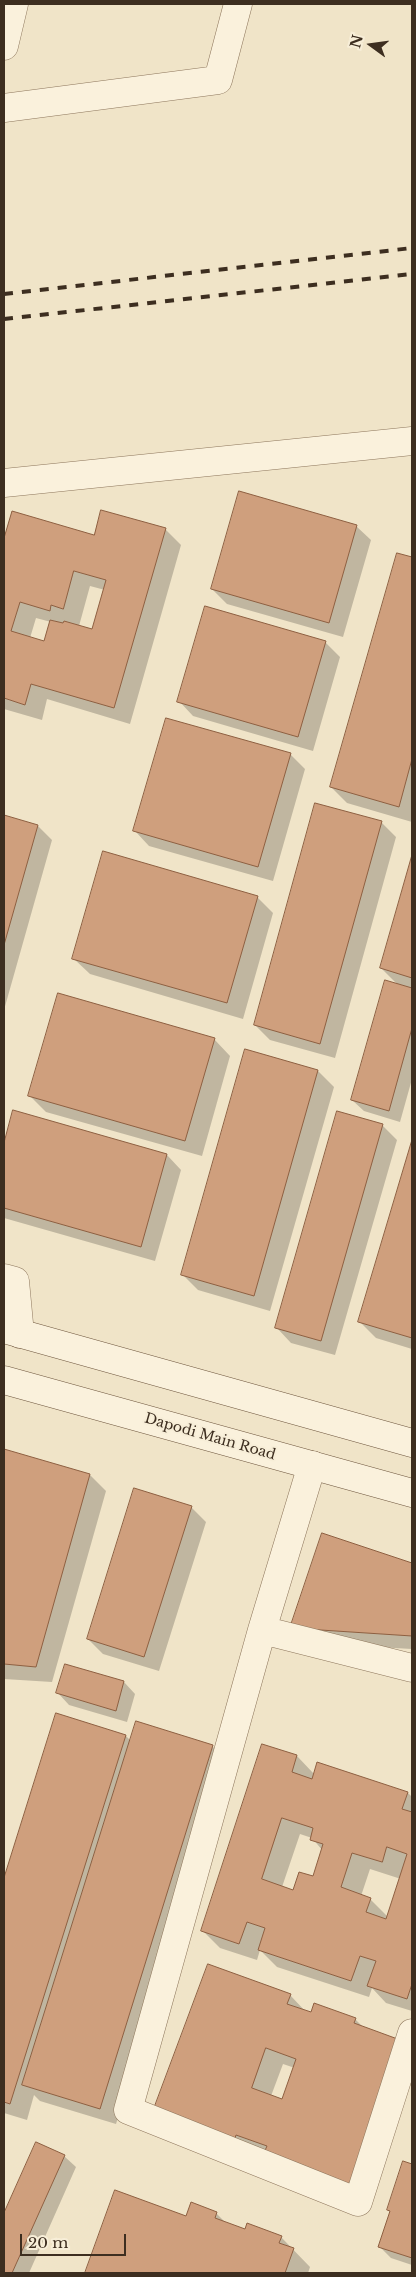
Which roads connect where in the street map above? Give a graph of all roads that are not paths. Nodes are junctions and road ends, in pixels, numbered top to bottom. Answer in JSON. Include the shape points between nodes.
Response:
{"nodes":[{"id":1,"x":14,"y":4,"type":"edge"},
{"id":2,"x":238,"y":4,"type":"edge"},
{"id":3,"x":4,"y":46,"type":"edge"},
{"id":4,"x":4,"y":108,"type":"edge"},
{"id":5,"x":412,"y":441,"type":"edge"},
{"id":6,"x":4,"y":483,"type":"edge"},
{"id":7,"x":4,"y":1278,"type":"edge"},
{"id":8,"x":12,"y":1332,"type":"edge"},
{"id":9,"x":5,"y":1381,"type":"edge"},
{"id":10,"x":412,"y":1443,"type":"edge"},
{"id":11,"x":312,"y":1465,"type":"junction"},
{"id":12,"x":412,"y":1494,"type":"edge"},
{"id":13,"x":262,"y":1630,"type":"junction"},
{"id":14,"x":412,"y":1668,"type":"edge"},
{"id":15,"x":412,"y":2033,"type":"edge"}],
"edges":[{"from":1,"to":3,"type":"street"},
{"from":2,"to":4,"type":"street","via":[[218,80]]},
{"from":5,"to":6,"type":"street"},
{"from":7,"to":8,"type":"street","via":[[15,1282]]},
{"from":8,"to":10,"type":"street"},
{"from":9,"to":11,"type":"street","name":"Dapodi Main Road"},
{"from":11,"to":12,"type":"street","name":"Dapodi Main Road"},
{"from":11,"to":13,"type":"street"},
{"from":13,"to":14,"type":"street"},
{"from":13,"to":15,"type":"street","via":[[128,2110],[358,2202]]}]}
